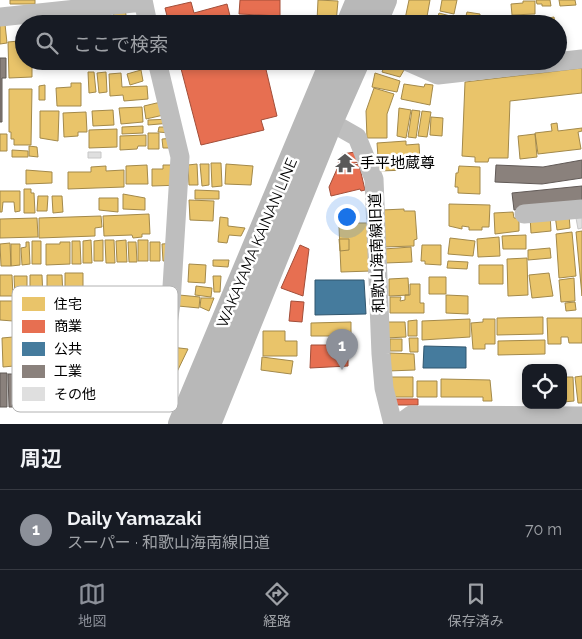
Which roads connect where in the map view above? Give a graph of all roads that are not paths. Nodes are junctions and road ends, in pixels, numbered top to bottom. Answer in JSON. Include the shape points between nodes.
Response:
{"nodes":[{"id":1,"x":360,"y":0,"type":"edge"},
{"id":2,"x":384,"y":0,"type":"edge"},
{"id":3,"x":143,"y":1,"type":"edge"},
{"id":4,"x":15,"y":15,"type":"edge"},
{"id":5,"x":18,"y":15,"type":"edge"},
{"id":6,"x":146,"y":15,"type":"edge"},
{"id":7,"x":353,"y":15,"type":"edge"},
{"id":8,"x":378,"y":15,"type":"edge"},
{"id":9,"x":0,"y":17,"type":"edge"},
{"id":10,"x":582,"y":59,"type":"edge"},
{"id":11,"x":567,"y":61,"type":"edge"},
{"id":12,"x":159,"y":70,"type":"edge"},
{"id":13,"x":331,"y":70,"type":"edge"},
{"id":14,"x":351,"y":70,"type":"edge"},
{"id":15,"x":427,"y":70,"type":"edge"},
{"id":16,"x":483,"y":70,"type":"edge"},
{"id":17,"x":321,"y":117,"type":"junction"},
{"id":18,"x":582,"y":209,"type":"edge"},
{"id":19,"x":524,"y":214,"type":"dead end"},
{"id":20,"x":172,"y":286,"type":"edge"},
{"id":21,"x":582,"y":416,"type":"edge"},
{"id":22,"x":181,"y":424,"type":"edge"},
{"id":23,"x":208,"y":424,"type":"edge"},
{"id":24,"x":393,"y":424,"type":"edge"},
{"id":25,"x":400,"y":424,"type":"edge"}],
"edges":[{"from":1,"to":7,"type":"main road"},
{"from":2,"to":8,"type":"main road"},
{"from":3,"to":5,"type":"street"},
{"from":3,"to":6,"type":"street"},
{"from":4,"to":9,"type":"street"},
{"from":10,"to":11,"type":"street"},
{"from":12,"to":20,"type":"street","via":[[180,157]]},
{"from":13,"to":17,"type":"main road","name":"WAKAYAMA KAINAN LINE"},
{"from":14,"to":17,"type":"main road","name":"WAKAYAMA KAINAN LINE"},
{"from":15,"to":16,"type":"street","via":[[438,75]]},
{"from":17,"to":22,"type":"main road","name":"WAKAYAMA KAINAN LINE"},
{"from":17,"to":23,"type":"main road","name":"WAKAYAMA KAINAN LINE"},
{"from":17,"to":24,"type":"street","name":"和歌山海南線旧道","via":[[357,137],[374,179],[381,354],[384,388]]},
{"from":18,"to":19,"type":"street"},
{"from":21,"to":25,"type":"street","via":[[411,416]]}]}
